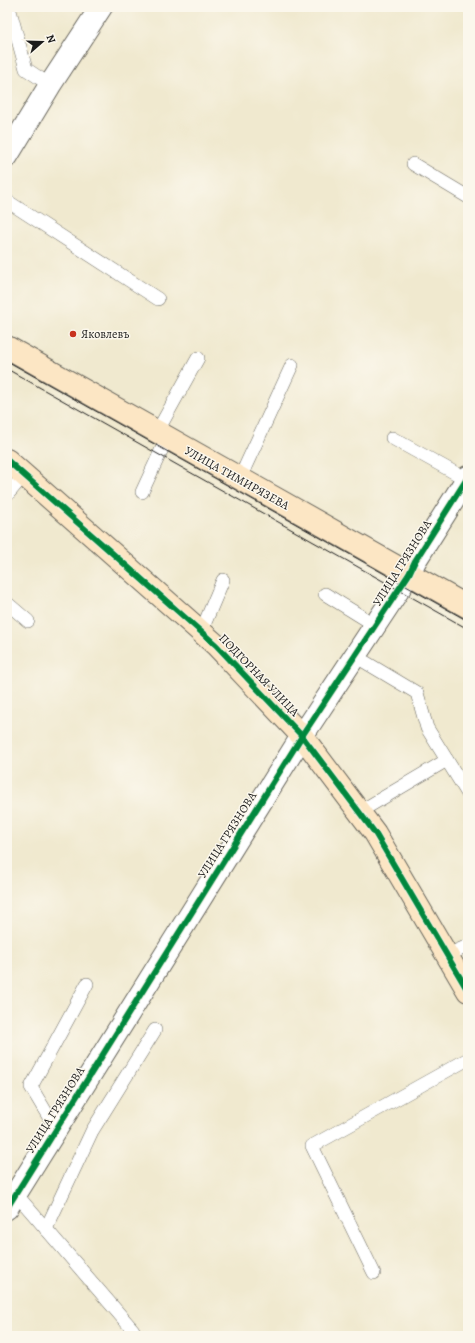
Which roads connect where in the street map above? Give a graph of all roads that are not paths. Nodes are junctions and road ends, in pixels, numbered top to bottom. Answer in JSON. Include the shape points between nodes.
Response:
{"nodes":[{"id":1,"x":9,"y":7,"type":"edge"},
{"id":2,"x":101,"y":7,"type":"edge"},
{"id":3,"x":50,"y":85,"type":"junction"},
{"id":4,"x":7,"y":156,"type":"edge"},
{"id":5,"x":413,"y":164,"type":"dead end"},
{"id":6,"x":468,"y":197,"type":"edge"},
{"id":7,"x":7,"y":201,"type":"edge"},
{"id":8,"x":158,"y":300,"type":"dead end"},
{"id":9,"x":7,"y":347,"type":"edge"},
{"id":10,"x":198,"y":358,"type":"dead end"},
{"id":11,"x":292,"y":365,"type":"dead end"},
{"id":12,"x":162,"y":435,"type":"junction"},
{"id":13,"x":392,"y":438,"type":"dead end"},
{"id":14,"x":7,"y":460,"type":"edge"},
{"id":15,"x":24,"y":475,"type":"junction"},
{"id":16,"x":467,"y":478,"type":"edge"},
{"id":17,"x":241,"y":480,"type":"junction"},
{"id":18,"x":142,"y":492,"type":"dead end"},
{"id":19,"x":7,"y":495,"type":"edge"},
{"id":20,"x":409,"y":574,"type":"junction"},
{"id":21,"x":223,"y":580,"type":"dead end"},
{"id":22,"x":325,"y":594,"type":"dead end"},
{"id":23,"x":7,"y":603,"type":"edge"},
{"id":24,"x":468,"y":607,"type":"edge"},
{"id":25,"x":28,"y":621,"type":"dead end"},
{"id":26,"x":375,"y":625,"type":"junction"},
{"id":27,"x":201,"y":632,"type":"junction"},
{"id":28,"x":355,"y":656,"type":"junction"},
{"id":29,"x":302,"y":736,"type":"junction"},
{"id":30,"x":447,"y":760,"type":"junction"},
{"id":31,"x":468,"y":794,"type":"edge"},
{"id":32,"x":360,"y":812,"type":"junction"},
{"id":33,"x":468,"y":946,"type":"edge"},
{"id":34,"x":447,"y":955,"type":"junction"},
{"id":35,"x":87,"y":984,"type":"dead end"},
{"id":36,"x":468,"y":991,"type":"edge"},
{"id":37,"x":155,"y":1030,"type":"dead end"},
{"id":38,"x":468,"y":1060,"type":"edge"},
{"id":39,"x":56,"y":1129,"type":"junction"},
{"id":40,"x":10,"y":1196,"type":"edge"},
{"id":41,"x":46,"y":1229,"type":"junction"},
{"id":42,"x":374,"y":1273,"type":"dead end"},
{"id":43,"x":133,"y":1330,"type":"dead end"}],
"edges":[{"from":1,"to":3,"type":"lane","via":[[26,69]]},
{"from":2,"to":3,"type":"street"},
{"from":3,"to":4,"type":"street"},
{"from":5,"to":6,"type":"lane"},
{"from":7,"to":8,"type":"lane"},
{"from":9,"to":12,"type":"street","name":"УЛИЦА ТИМИРЯЗЕВА"},
{"from":10,"to":12,"type":"lane"},
{"from":11,"to":17,"type":"lane","via":[[245,466]]},
{"from":12,"to":17,"type":"street","name":"УЛИЦА ТИМИРЯЗЕВА"},
{"from":12,"to":18,"type":"lane"},
{"from":13,"to":16,"type":"lane"},
{"from":14,"to":15,"type":"street","name":"ПОДГОРНАЯ УЛИЦА"},
{"from":15,"to":19,"type":"lane"},
{"from":15,"to":27,"type":"street","name":"ПОДГОРНАЯ УЛИЦА"},
{"from":16,"to":20,"type":"street","name":"УЛИЦА ГРЯЗНОВА"},
{"from":17,"to":20,"type":"street","name":"УЛИЦА ТИМИРЯЗЕВА"},
{"from":20,"to":24,"type":"street","name":"УЛИЦА ТИМИРЯЗЕВА"},
{"from":20,"to":26,"type":"street","name":"УЛИЦА ГРЯЗНОВА"},
{"from":21,"to":27,"type":"lane"},
{"from":22,"to":26,"type":"lane"},
{"from":23,"to":25,"type":"lane"},
{"from":26,"to":28,"type":"street","name":"УЛИЦА ГРЯЗНОВА"},
{"from":27,"to":29,"type":"street","name":"ПОДГОРНАЯ УЛИЦА"},
{"from":28,"to":29,"type":"street","name":"УЛИЦА ГРЯЗНОВА"},
{"from":28,"to":30,"type":"lane","via":[[417,693],[427,728]]},
{"from":29,"to":32,"type":"street","name":"ПОДГОРНАЯ УЛИЦА"},
{"from":29,"to":39,"type":"street","name":"УЛИЦА ГРЯЗНОВА"},
{"from":30,"to":31,"type":"lane"},
{"from":30,"to":32,"type":"lane"},
{"from":32,"to":34,"type":"street","name":"ПОДГОРНАЯ УЛИЦА"},
{"from":33,"to":34,"type":"lane"},
{"from":34,"to":36,"type":"street","name":"ПОДГОРНАЯ УЛИЦА"},
{"from":35,"to":39,"type":"lane","via":[[31,1088]]},
{"from":37,"to":41,"type":"lane","via":[[92,1131]]},
{"from":38,"to":42,"type":"lane","via":[[312,1146]]},
{"from":39,"to":40,"type":"street","name":"УЛИЦА ГРЯЗНОВА"},
{"from":40,"to":41,"type":"lane"},
{"from":41,"to":43,"type":"lane"}]}
